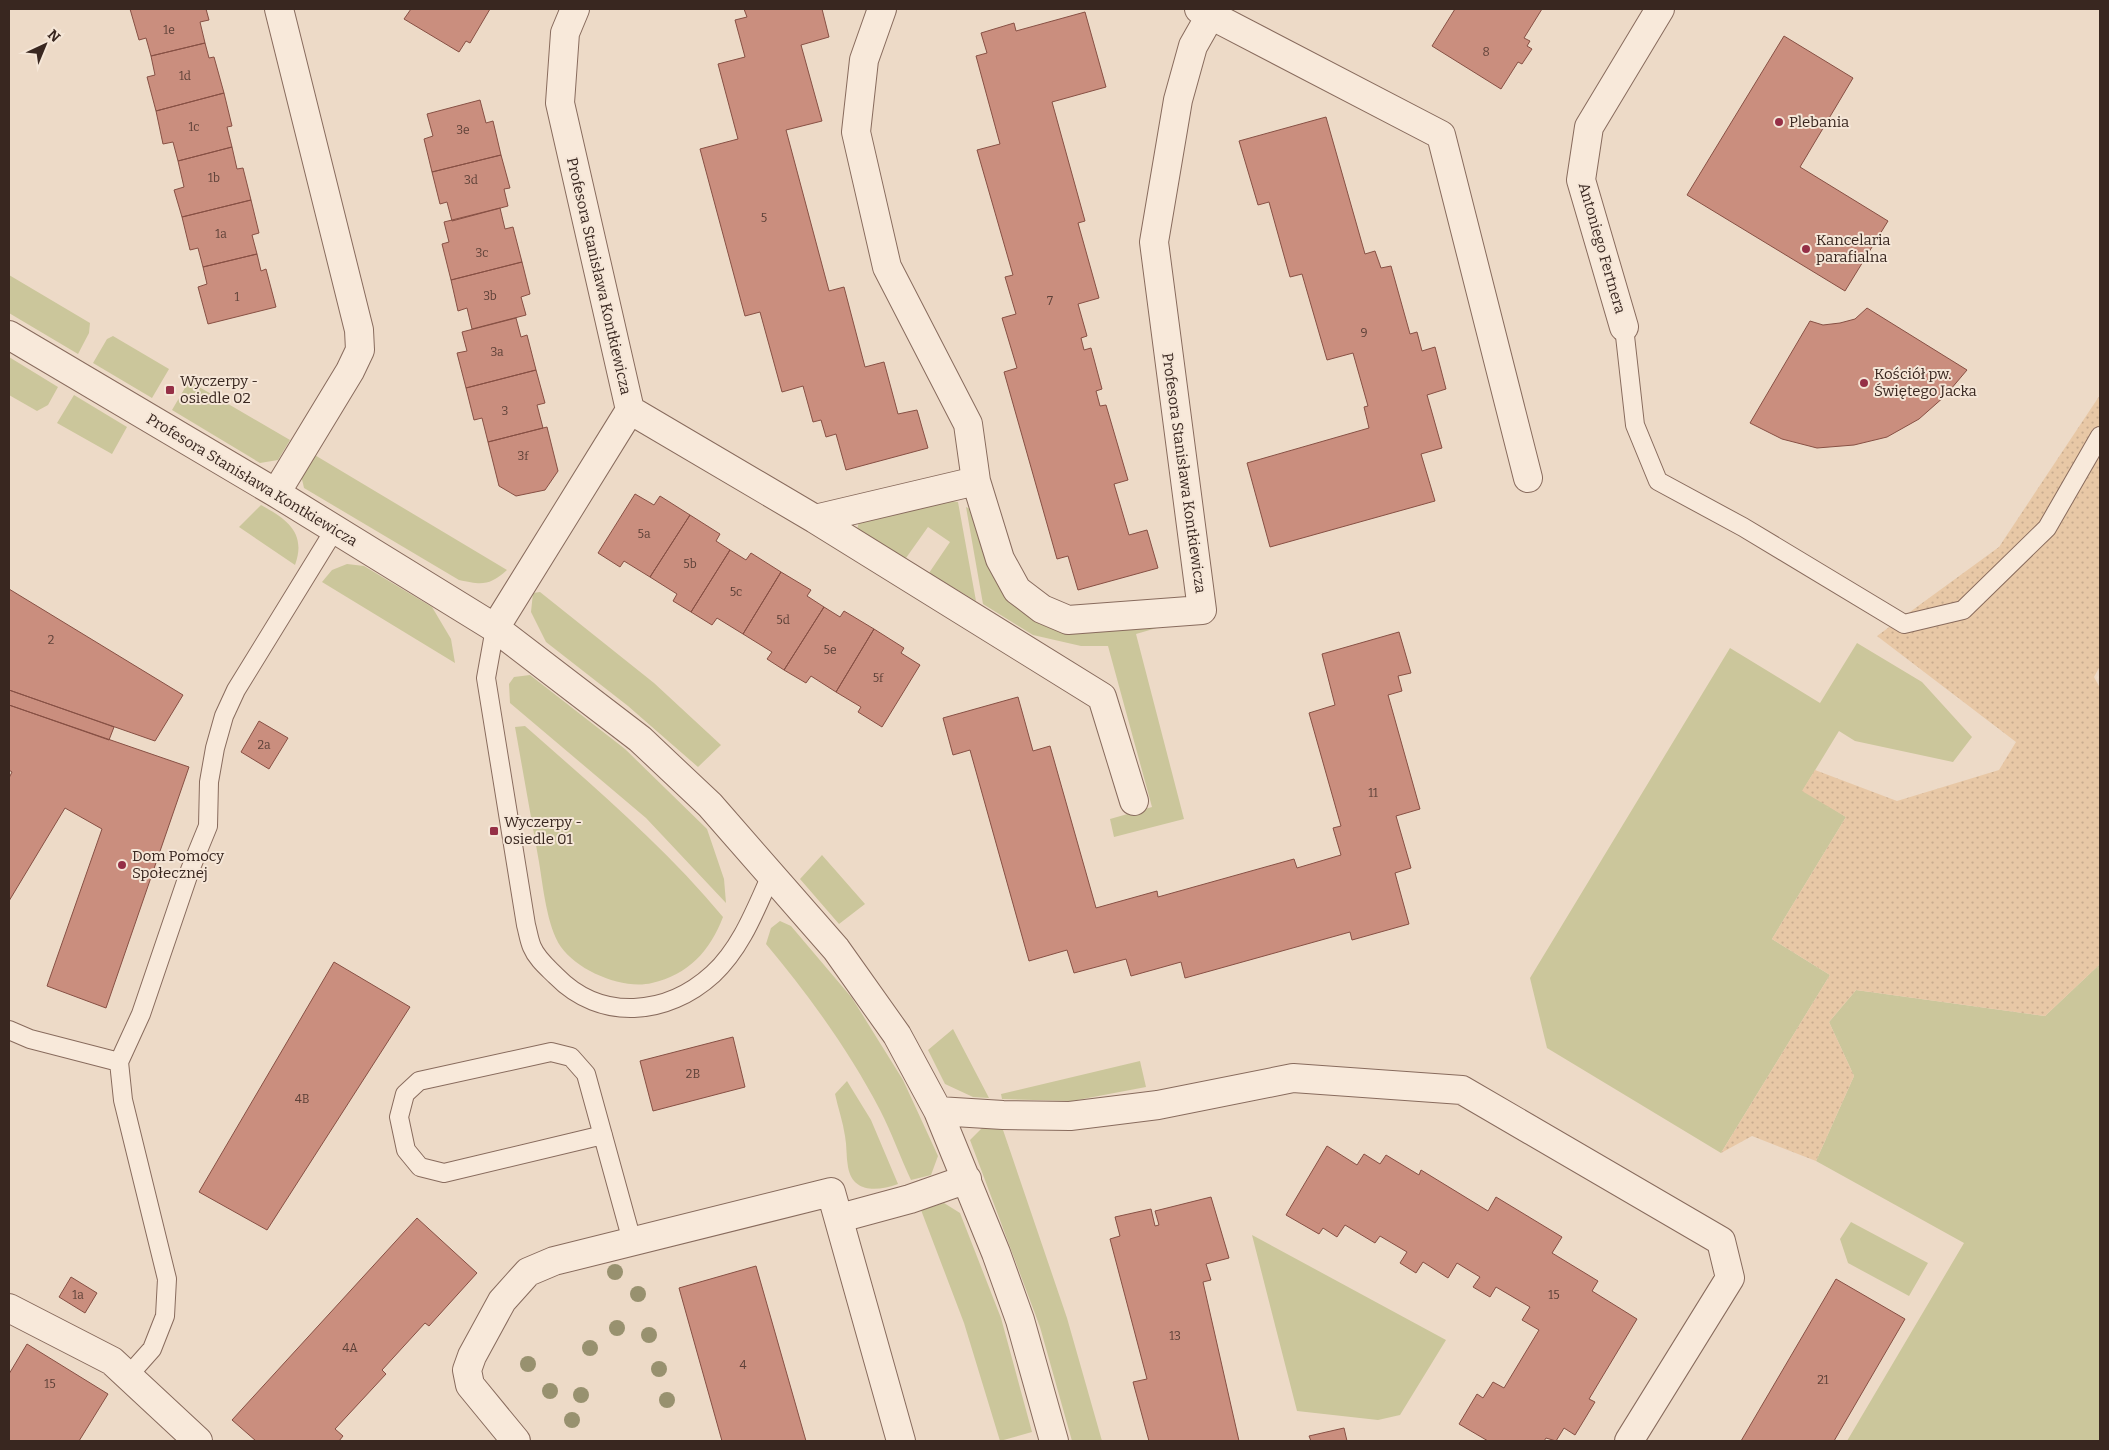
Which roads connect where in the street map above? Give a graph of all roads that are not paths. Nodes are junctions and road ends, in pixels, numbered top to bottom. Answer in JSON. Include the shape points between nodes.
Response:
{"nodes":[{"id":1,"x":279,"y":9,"type":"edge"},
{"id":2,"x":575,"y":9,"type":"edge"},
{"id":3,"x":882,"y":9,"type":"edge"},
{"id":4,"x":1660,"y":9,"type":"edge"},
{"id":5,"x":1205,"y":12,"type":"edge"},
{"id":6,"x":1624,"y":327,"type":"joint"},
{"id":7,"x":9,"y":335,"type":"edge"},
{"id":8,"x":630,"y":410,"type":"junction"},
{"id":9,"x":2100,"y":436,"type":"edge"},
{"id":10,"x":1528,"y":478,"type":"dead end"},
{"id":11,"x":976,"y":481,"type":"junction"},
{"id":12,"x":276,"y":493,"type":"junction"},
{"id":13,"x":815,"y":519,"type":"junction"},
{"id":14,"x":335,"y":530,"type":"junction"},
{"id":15,"x":495,"y":628,"type":"junction"},
{"id":16,"x":1134,"y":802,"type":"dead end"},
{"id":17,"x":772,"y":873,"type":"junction"},
{"id":18,"x":9,"y":1030,"type":"edge"},
{"id":19,"x":119,"y":1062,"type":"junction"},
{"id":20,"x":938,"y":1111,"type":"junction"},
{"id":21,"x":603,"y":1135,"type":"junction"},
{"id":22,"x":967,"y":1179,"type":"junction"},
{"id":23,"x":840,"y":1218,"type":"junction"},
{"id":24,"x":632,"y":1241,"type":"junction"},
{"id":25,"x":9,"y":1308,"type":"edge"},
{"id":26,"x":128,"y":1376,"type":"junction"},
{"id":27,"x":198,"y":1441,"type":"edge"},
{"id":28,"x":516,"y":1441,"type":"edge"},
{"id":29,"x":902,"y":1441,"type":"edge"},
{"id":30,"x":1054,"y":1441,"type":"edge"},
{"id":31,"x":1629,"y":1441,"type":"edge"}],
"edges":[{"from":1,"to":12,"type":"street","via":[[357,322],[360,350],[350,372]]},
{"from":2,"to":8,"type":"street","name":"Profesora Stanisława Kontkiewicza","via":[[566,33],[560,103]]},
{"from":3,"to":11,"type":"street","name":"Profesora Stanisława Kontkiewicza","via":[[864,60],[856,132],[887,267],[968,424]]},
{"from":4,"to":6,"type":"street","name":"Antoniego Fertnera","via":[[1589,127],[1581,180]]},
{"from":5,"to":10,"type":"street","via":[[1441,135]]},
{"from":5,"to":11,"type":"street","name":"Profesora Stanisława Kontkiewicza","via":[[1178,100],[1154,242],[1202,610],[1068,620],[1042,609],[1017,590],[1000,559]]},
{"from":6,"to":9,"type":"lane","via":[[1635,425],[1658,481],[1904,624],[1963,610],[2047,528]]},
{"from":7,"to":12,"type":"street","name":"Profesora Stanisława Kontkiewicza"},
{"from":8,"to":13,"type":"street"},
{"from":8,"to":15,"type":"street","name":"Profesora Stanisława Kontkiewicza"},
{"from":11,"to":13,"type":"street"},
{"from":12,"to":14,"type":"street","name":"Profesora Stanisława Kontkiewicza"},
{"from":13,"to":16,"type":"street","via":[[1102,698]]},
{"from":14,"to":15,"type":"street","name":"Profesora Stanisława Kontkiewicza"},
{"from":14,"to":19,"type":"lane","via":[[236,690],[224,716],[209,782],[208,826],[141,1014]]},
{"from":15,"to":17,"type":"street","name":"Profesora Stanisława Kontkiewicza","via":[[640,739],[710,805]]},
{"from":15,"to":17,"type":"lane","via":[[486,678],[526,925],[532,947],[560,980],[595,1003],[618,1009],[637,1010],[680,996],[713,974],[740,940]]},
{"from":17,"to":20,"type":"street","name":"Profesora Stanisława Kontkiewicza","via":[[836,949],[897,1035]]},
{"from":18,"to":19,"type":"lane","via":[[30,1039]]},
{"from":19,"to":26,"type":"lane","via":[[123,1100],[167,1279],[165,1316],[152,1349]]},
{"from":20,"to":22,"type":"street","name":"Profesora Stanisława Kontkiewicza"},
{"from":20,"to":31,"type":"street","via":[[1070,1116],[1158,1105],[1293,1078],[1462,1090],[1721,1242],[1730,1278]]},
{"from":21,"to":21,"type":"lane","via":[[586,1074],[572,1057],[551,1052],[419,1081],[404,1094],[399,1117],[406,1150],[420,1167],[444,1173]]},
{"from":21,"to":24,"type":"lane"},
{"from":22,"to":23,"type":"street"},
{"from":22,"to":30,"type":"street","name":"Profesora Stanisława Kontkiewicza","via":[[1020,1320]]},
{"from":23,"to":24,"type":"street","via":[[831,1192]]},
{"from":23,"to":29,"type":"street"},
{"from":24,"to":28,"type":"street","via":[[554,1261],[528,1272],[502,1301],[467,1370],[470,1385]]},
{"from":25,"to":26,"type":"street","via":[[112,1361]]},
{"from":26,"to":27,"type":"street"}]}
